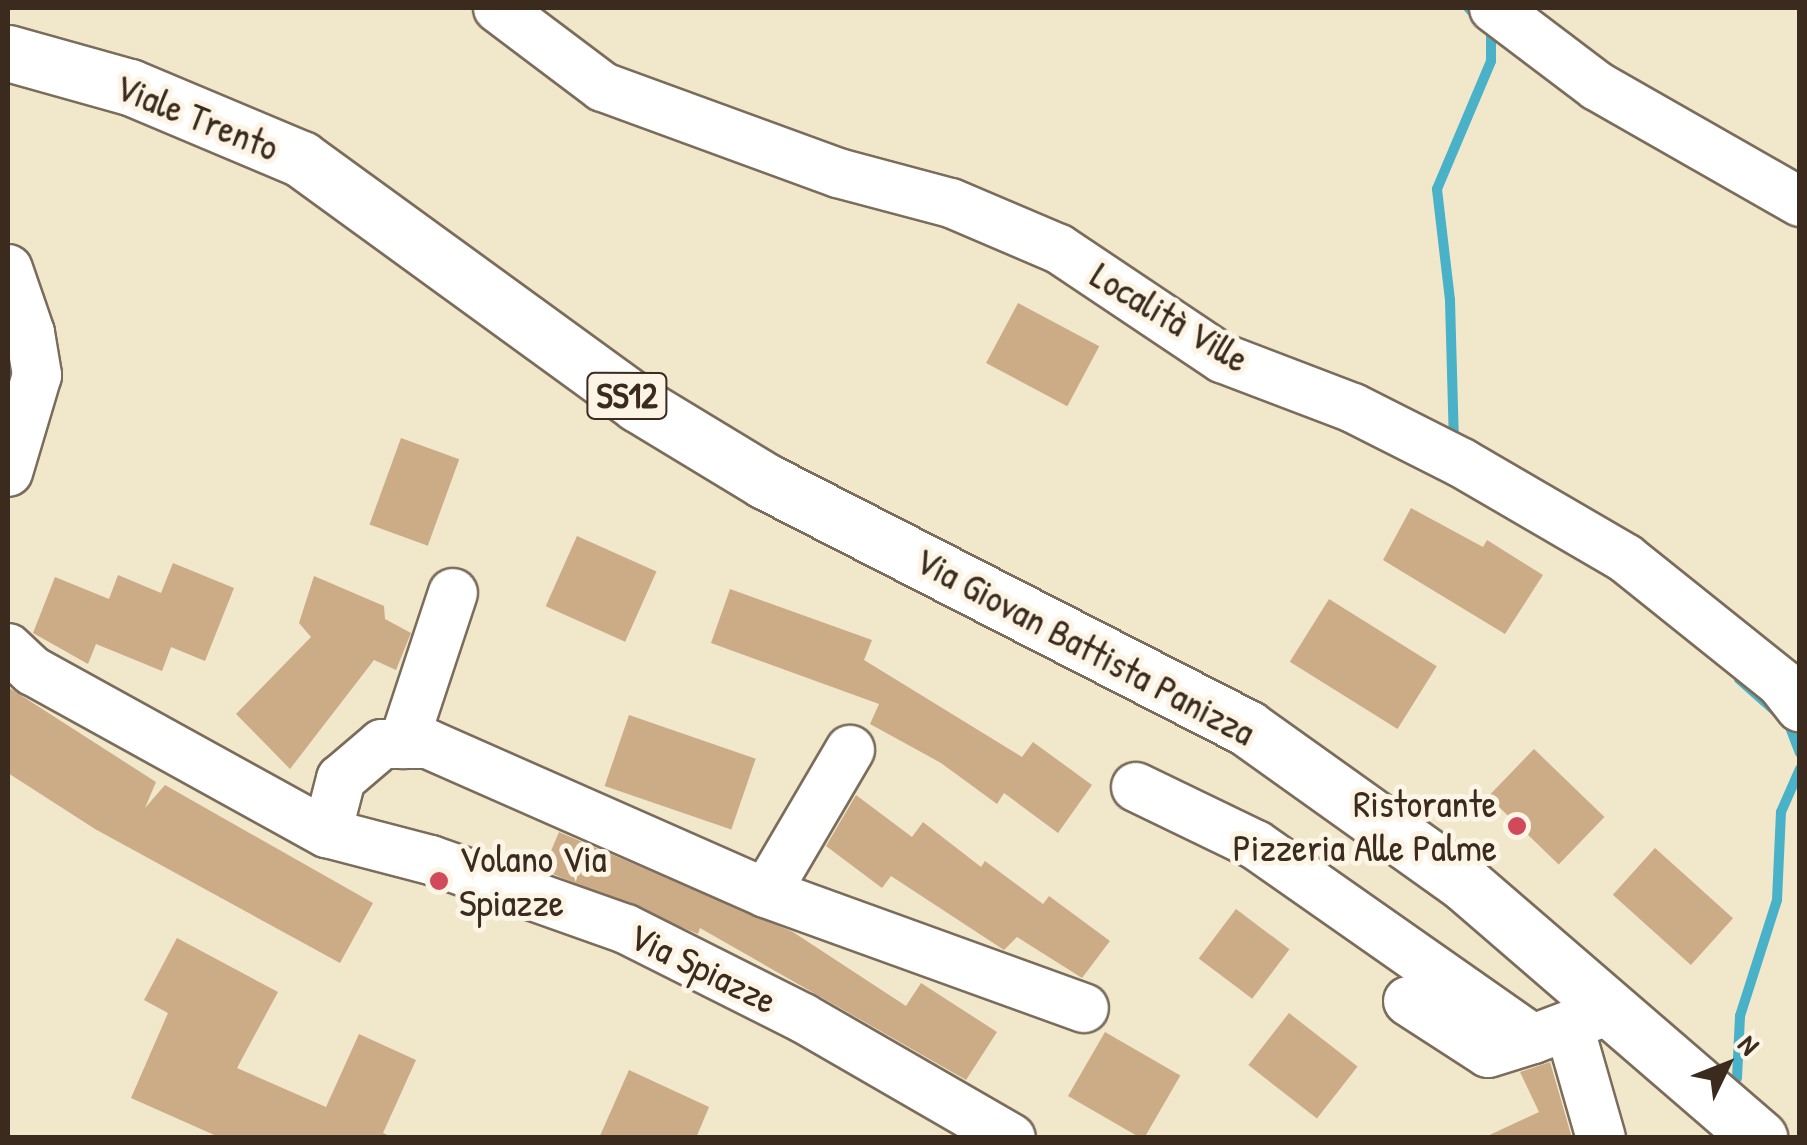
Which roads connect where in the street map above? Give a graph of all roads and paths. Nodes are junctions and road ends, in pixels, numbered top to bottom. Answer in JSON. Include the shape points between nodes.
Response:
{"nodes":[{"id":1,"x":498,"y":8,"type":"edge"},
{"id":2,"x":1494,"y":8,"type":"edge"},
{"id":3,"x":8,"y":53,"type":"edge"},
{"id":4,"x":1800,"y":202,"type":"edge"},
{"id":5,"x":374,"y":208,"type":"joint"},
{"id":6,"x":8,"y":269,"type":"edge"},
{"id":7,"x":8,"y":472,"type":"edge"},
{"id":8,"x":453,"y":593,"type":"dead end"},
{"id":9,"x":8,"y":648,"type":"edge"},
{"id":10,"x":1800,"y":707,"type":"edge"},
{"id":11,"x":403,"y":744,"type":"junction"},
{"id":12,"x":850,"y":750,"type":"dead end"},
{"id":13,"x":1136,"y":787,"type":"dead end"},
{"id":14,"x":327,"y":832,"type":"junction"},
{"id":15,"x":766,"y":893,"type":"junction"},
{"id":16,"x":1408,"y":1001,"type":"dead end"},
{"id":17,"x":1084,"y":1008,"type":"dead end"},
{"id":18,"x":1572,"y":1026,"type":"junction"},
{"id":19,"x":1011,"y":1138,"type":"edge"},
{"id":20,"x":1600,"y":1138,"type":"edge"},
{"id":21,"x":1758,"y":1138,"type":"edge"}],
"edges":[{"from":1,"to":10,"type":"street","name":"Località Ville","via":[[603,88],[838,172],[951,202],[1059,248],[1222,358],[1352,408],[1462,462],[1624,558],[1781,684]]},
{"from":2,"to":4,"type":"street","via":[[1598,86]]},
{"from":3,"to":5,"type":"main road","name":"Viale Trento","number":"SS12","via":[[130,87],[230,126],[301,160]]},
{"from":5,"to":18,"type":"main road","name":"Via Giovan Battista Panizza","number":"SS12","via":[[638,404],[764,481],[1247,728],[1464,883]]},
{"from":6,"to":7,"type":"street","via":[[37,375]]},
{"from":8,"to":11,"type":"street"},
{"from":9,"to":14,"type":"street","name":"Via Spiazze","via":[[33,671]]},
{"from":11,"to":14,"type":"street","via":[[382,744],[341,778]]},
{"from":11,"to":15,"type":"street","via":[[428,744]]},
{"from":12,"to":15,"type":"street"},
{"from":13,"to":18,"type":"street","via":[[1256,845]]},
{"from":14,"to":19,"type":"street","name":"Via Spiazze","via":[[431,860],[626,929],[804,1018]]},
{"from":15,"to":17,"type":"street"},
{"from":16,"to":18,"type":"street","via":[[1488,1054]]},
{"from":18,"to":20,"type":"street"},
{"from":18,"to":21,"type":"main road","name":"Via Giovan Battista Panizza","number":"SS12"}]}
